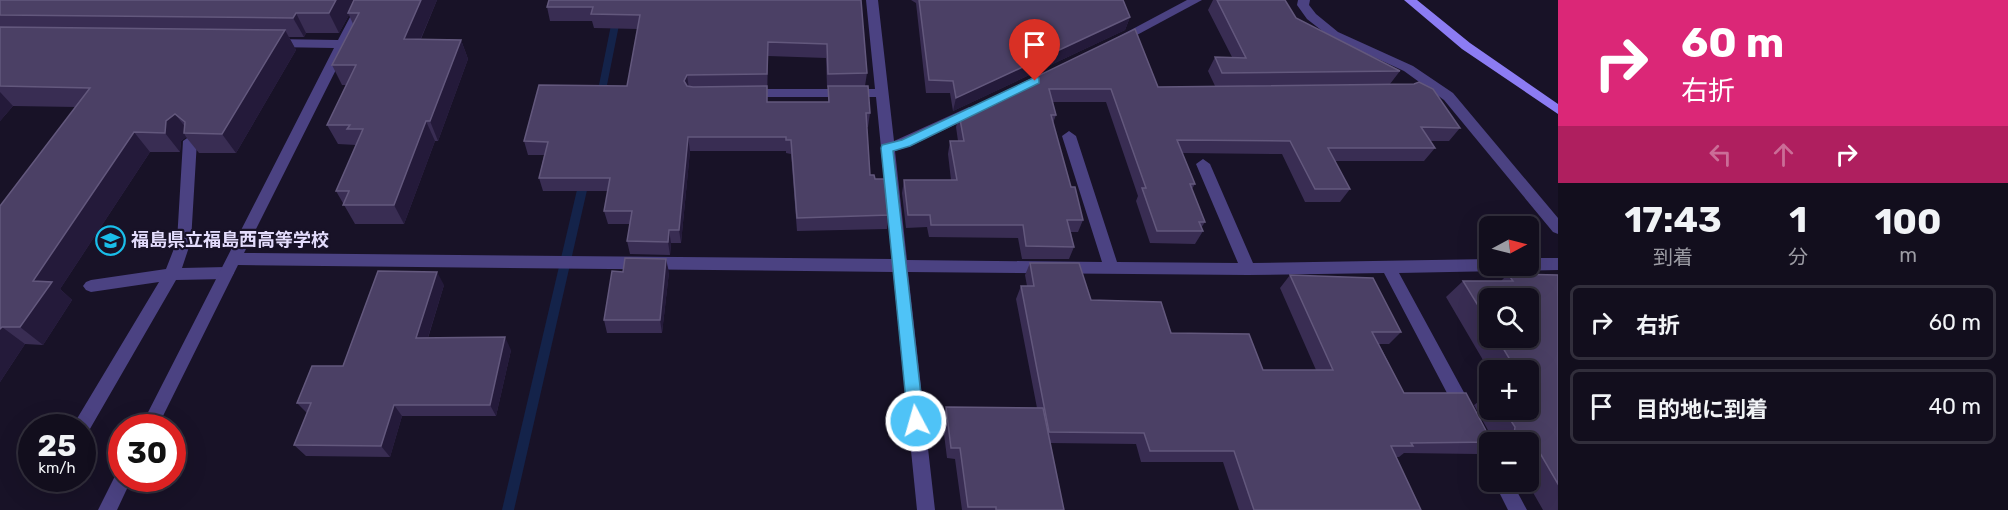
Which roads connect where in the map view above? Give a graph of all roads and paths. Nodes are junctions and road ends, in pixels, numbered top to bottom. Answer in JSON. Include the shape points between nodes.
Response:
{"nodes":[{"id":1,"x":364,"y":0,"type":"edge"},
{"id":2,"x":872,"y":0,"type":"edge"},
{"id":3,"x":1196,"y":0,"type":"edge"},
{"id":4,"x":1304,"y":0,"type":"edge"},
{"id":5,"x":1410,"y":0,"type":"edge"},
{"id":6,"x":259,"y":43,"type":"edge"},
{"id":7,"x":342,"y":44,"type":"junction"},
{"id":8,"x":1110,"y":44,"type":"edge"},
{"id":9,"x":1427,"y":80,"type":"junction"},
{"id":10,"x":1412,"y":87,"type":"edge"},
{"id":11,"x":741,"y":93,"type":"edge"},
{"id":12,"x":881,"y":93,"type":"junction"},
{"id":13,"x":981,"y":106,"type":"edge"},
{"id":14,"x":1558,"y":110,"type":"edge"},
{"id":15,"x":1070,"y":136,"type":"dead end"},
{"id":16,"x":190,"y":141,"type":"edge"},
{"id":17,"x":887,"y":148,"type":"junction"},
{"id":18,"x":1203,"y":164,"type":"dead end"},
{"id":19,"x":1558,"y":228,"type":"edge"},
{"id":20,"x":234,"y":259,"type":"junction"},
{"id":21,"x":899,"y":264,"type":"junction"},
{"id":22,"x":1558,"y":264,"type":"edge"},
{"id":23,"x":1388,"y":266,"type":"junction"},
{"id":24,"x":1111,"y":267,"type":"junction"},
{"id":25,"x":1248,"y":269,"type":"junction"},
{"id":26,"x":226,"y":273,"type":"junction"},
{"id":27,"x":172,"y":274,"type":"junction"},
{"id":28,"x":91,"y":286,"type":"dead end"},
{"id":29,"x":89,"y":414,"type":"edge"},
{"id":30,"x":155,"y":414,"type":"edge"},
{"id":31,"x":1479,"y":436,"type":"edge"},
{"id":32,"x":116,"y":492,"type":"edge"},
{"id":33,"x":1508,"y":492,"type":"edge"},
{"id":34,"x":107,"y":510,"type":"edge"},
{"id":35,"x":926,"y":510,"type":"edge"},
{"id":36,"x":1518,"y":510,"type":"edge"}],
"edges":[{"from":1,"to":7,"type":"street"},
{"from":2,"to":12,"type":"street"},
{"from":3,"to":8,"type":"street"},
{"from":4,"to":9,"type":"street","via":[[1309,16],[1321,27]]},
{"from":5,"to":14,"type":"main road","via":[[1466,46]]},
{"from":6,"to":7,"type":"street"},
{"from":7,"to":20,"type":"street"},
{"from":9,"to":10,"type":"street"},
{"from":9,"to":19,"type":"street","via":[[1455,102]]},
{"from":11,"to":12,"type":"street"},
{"from":12,"to":17,"type":"street"},
{"from":13,"to":17,"type":"street","via":[[906,143]]},
{"from":15,"to":24,"type":"street"},
{"from":16,"to":27,"type":"street","via":[[184,241]]},
{"from":17,"to":21,"type":"street"},
{"from":18,"to":25,"type":"street"},
{"from":20,"to":21,"type":"street"},
{"from":20,"to":26,"type":"street"},
{"from":21,"to":24,"type":"street"},
{"from":21,"to":35,"type":"street"},
{"from":22,"to":23,"type":"street"},
{"from":23,"to":25,"type":"street"},
{"from":23,"to":31,"type":"street"},
{"from":24,"to":25,"type":"street"},
{"from":26,"to":27,"type":"street"},
{"from":26,"to":30,"type":"street"},
{"from":27,"to":28,"type":"street"},
{"from":27,"to":29,"type":"street"},
{"from":32,"to":34,"type":"street"},
{"from":33,"to":36,"type":"street"}]}
